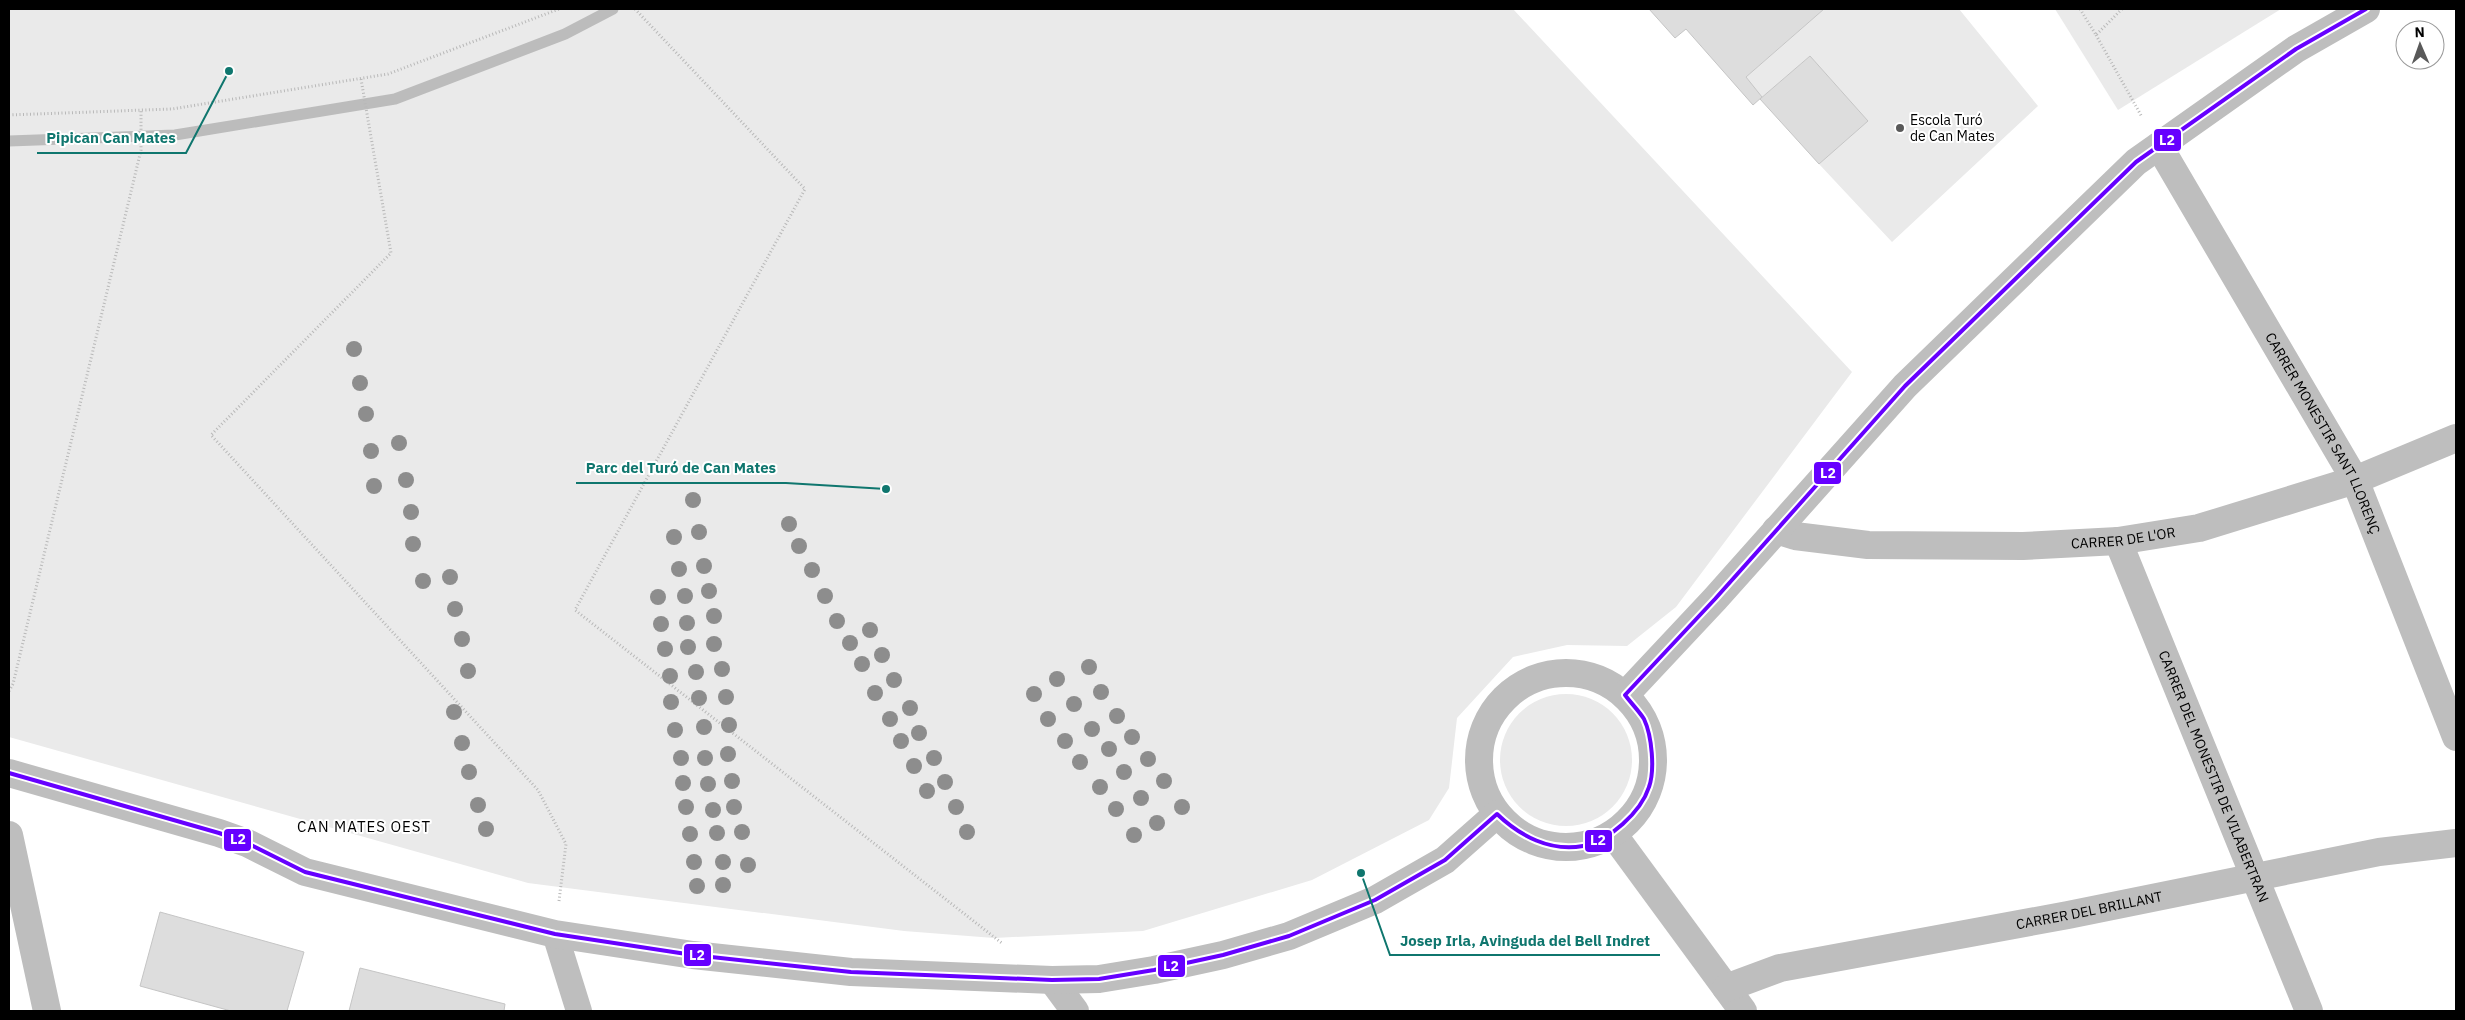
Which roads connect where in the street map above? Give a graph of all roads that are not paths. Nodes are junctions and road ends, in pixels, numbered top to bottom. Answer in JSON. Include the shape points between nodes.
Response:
{"nodes":[{"id":1,"x":2366,"y":9,"type":"edge"},
{"id":2,"x":2159,"y":146,"type":"junction"},
{"id":3,"x":2456,"y":438,"type":"edge"},
{"id":4,"x":2355,"y":480,"type":"junction"},
{"id":5,"x":1776,"y":530,"type":"junction"},
{"id":6,"x":2118,"y":542,"type":"junction"},
{"id":7,"x":1625,"y":695,"type":"junction"},
{"id":8,"x":2456,"y":737,"type":"edge"},
{"id":9,"x":9,"y":774,"type":"edge"},
{"id":10,"x":1497,"y":814,"type":"junction"},
{"id":11,"x":1612,"y":834,"type":"junction"},
{"id":12,"x":9,"y":835,"type":"edge"},
{"id":13,"x":2456,"y":843,"type":"edge"},
{"id":14,"x":2253,"y":876,"type":"junction"},
{"id":15,"x":555,"y":934,"type":"junction"},
{"id":16,"x":1052,"y":980,"type":"junction"},
{"id":17,"x":1726,"y":988,"type":"junction"},
{"id":18,"x":47,"y":1011,"type":"edge"},
{"id":19,"x":579,"y":1011,"type":"edge"},
{"id":20,"x":1076,"y":1011,"type":"edge"},
{"id":21,"x":1743,"y":1011,"type":"edge"},
{"id":22,"x":2309,"y":1011,"type":"edge"}],
"edges":[{"from":1,"to":2,"type":"street","via":[[2296,49]]},
{"from":2,"to":4,"type":"street","name":"CARRER MONESTIR SANT LLORENÇ"},
{"from":2,"to":5,"type":"street","via":[[2136,162],[1905,386]]},
{"from":3,"to":4,"type":"street","name":"CARRER DE L'OR"},
{"from":4,"to":6,"type":"street","name":"CARRER DE L'OR","via":[[2199,528]]},
{"from":4,"to":8,"type":"street","name":"CARRER MONESTIR SANT LLORENÇ"},
{"from":5,"to":6,"type":"street","name":"CARRER DE L'OR","via":[[1796,536],[1868,545],[2023,546]]},
{"from":5,"to":7,"type":"street"},
{"from":6,"to":14,"type":"street","name":"CARRER DEL MONESTIR DE VILABERTRAN"},
{"from":7,"to":10,"type":"street","via":[[1590,676],[1560,672],[1537,677],[1511,692],[1499,704],[1483,730],[1478,751],[1480,782]]},
{"from":7,"to":11,"type":"street","via":[[1644,720],[1654,756],[1650,786],[1643,801]]},
{"from":9,"to":15,"type":"street","via":[[247,843],[305,872]]},
{"from":10,"to":11,"type":"street","via":[[1515,831],[1532,840],[1562,847],[1584,846]]},
{"from":10,"to":16,"type":"street","via":[[1445,860],[1376,900],[1289,936],[1154,970],[1099,979]]},
{"from":11,"to":17,"type":"street"},
{"from":12,"to":18,"type":"street"},
{"from":13,"to":14,"type":"street","name":"CARRER DEL BRILLANT","via":[[2378,852]]},
{"from":14,"to":17,"type":"street","name":"CARRER DEL BRILLANT","via":[[2068,915],[1780,968]]},
{"from":14,"to":22,"type":"street","name":"CARRER DEL MONESTIR DE VILABERTRAN"},
{"from":15,"to":16,"type":"street","via":[[693,956],[852,972]]},
{"from":15,"to":19,"type":"street"},
{"from":16,"to":20,"type":"street"},
{"from":17,"to":21,"type":"street"}]}
